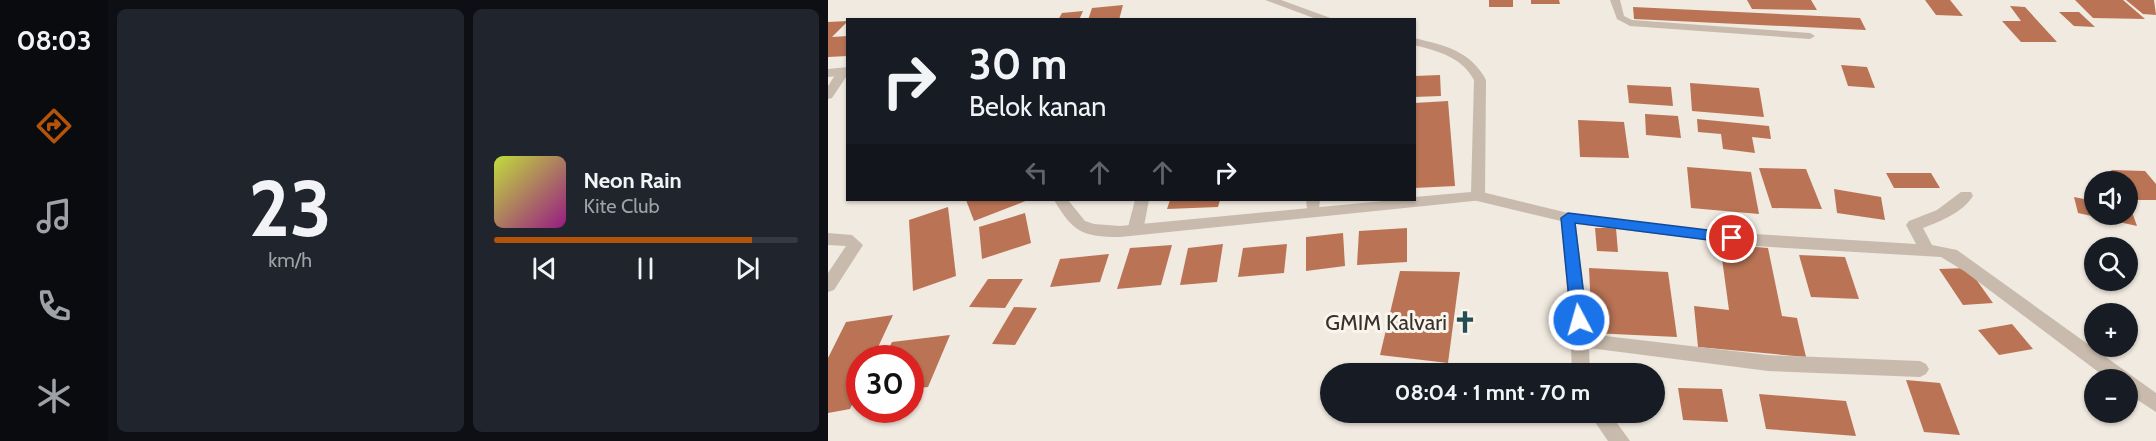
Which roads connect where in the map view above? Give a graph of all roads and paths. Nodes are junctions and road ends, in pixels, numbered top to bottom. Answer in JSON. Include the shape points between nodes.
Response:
{"nodes":[{"id":1,"x":1270,"y":0,"type":"edge"},
{"id":2,"x":1615,"y":0,"type":"edge"},
{"id":3,"x":1325,"y":18,"type":"edge"},
{"id":4,"x":1810,"y":36,"type":"dead end"},
{"id":5,"x":1416,"y":42,"type":"edge"},
{"id":6,"x":845,"y":71,"type":"edge"},
{"id":7,"x":828,"y":73,"type":"edge"},
{"id":8,"x":828,"y":94,"type":"edge"},
{"id":9,"x":1478,"y":196,"type":"junction"},
{"id":10,"x":1966,"y":196,"type":"dead end"},
{"id":11,"x":1416,"y":200,"type":"edge"},
{"id":12,"x":1062,"y":201,"type":"edge"},
{"id":13,"x":1142,"y":201,"type":"edge"},
{"id":14,"x":1396,"y":201,"type":"edge"},
{"id":15,"x":1313,"y":206,"type":"edge"},
{"id":16,"x":1568,"y":218,"type":"junction"},
{"id":17,"x":1134,"y":231,"type":"junction"},
{"id":18,"x":828,"y":239,"type":"edge"},
{"id":19,"x":1926,"y":249,"type":"junction"},
{"id":20,"x":828,"y":286,"type":"edge"},
{"id":21,"x":1580,"y":340,"type":"junction"},
{"id":22,"x":1581,"y":363,"type":"edge"},
{"id":23,"x":1920,"y":369,"type":"dead end"},
{"id":24,"x":2108,"y":369,"type":"edge"},
{"id":25,"x":2138,"y":391,"type":"edge"},
{"id":26,"x":2156,"y":404,"type":"edge"},
{"id":27,"x":1606,"y":423,"type":"edge"},
{"id":28,"x":1620,"y":441,"type":"edge"}],
"edges":[{"from":1,"to":3,"type":"street"},
{"from":2,"to":4,"type":"lane","via":[[1620,17],[1630,23]]},
{"from":5,"to":9,"type":"street","via":[[1466,58],[1476,69],[1480,80]]},
{"from":6,"to":7,"type":"street"},
{"from":6,"to":8,"type":"street"},
{"from":9,"to":11,"type":"street"},
{"from":9,"to":16,"type":"street"},
{"from":10,"to":19,"type":"street","via":[[1958,205],[1914,225]]},
{"from":12,"to":17,"type":"street","via":[[1075,222],[1089,228]]},
{"from":13,"to":17,"type":"street"},
{"from":14,"to":15,"type":"street"},
{"from":15,"to":17,"type":"street"},
{"from":16,"to":19,"type":"street","via":[[1754,240]]},
{"from":16,"to":21,"type":"street"},
{"from":18,"to":20,"type":"street","via":[[847,238],[855,244]]},
{"from":19,"to":24,"type":"street","via":[[1963,261]]},
{"from":21,"to":22,"type":"street"},
{"from":21,"to":23,"type":"street","via":[[1768,363]]},
{"from":25,"to":26,"type":"street"},
{"from":27,"to":28,"type":"street"}]}
